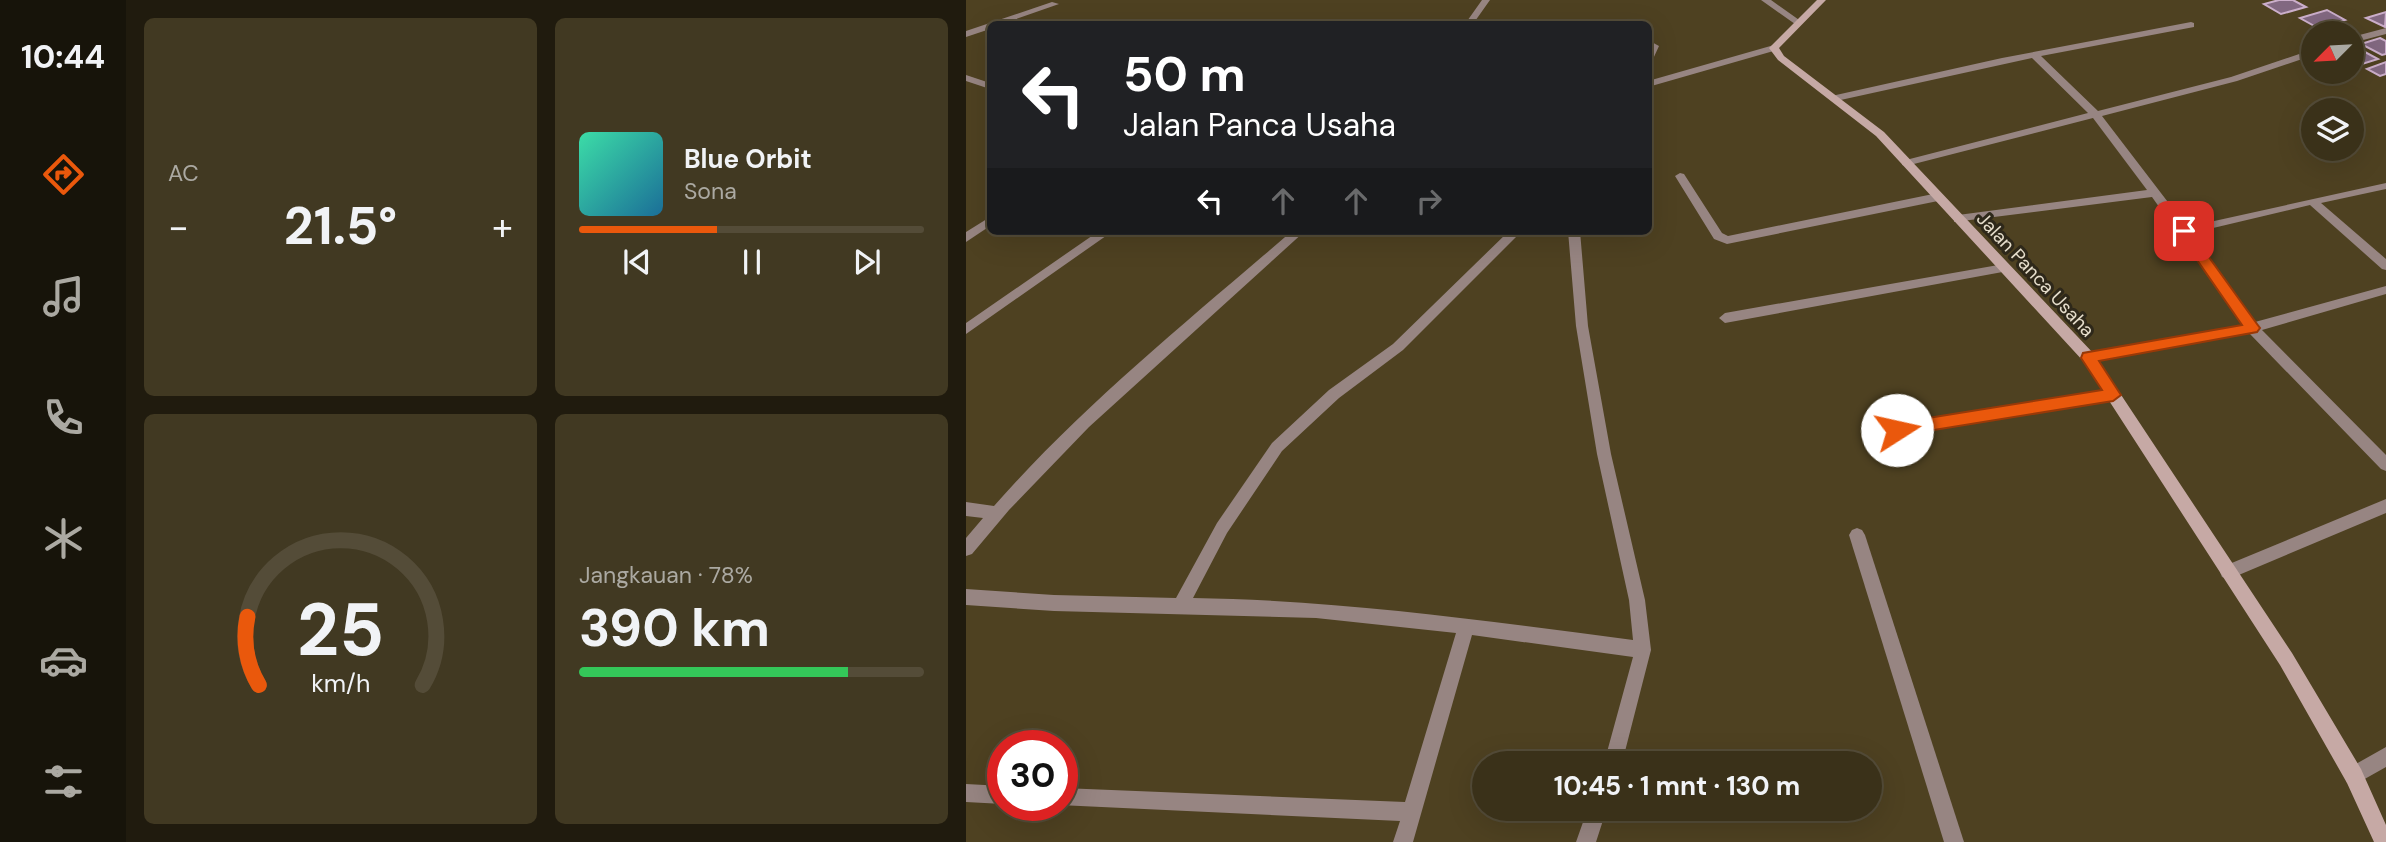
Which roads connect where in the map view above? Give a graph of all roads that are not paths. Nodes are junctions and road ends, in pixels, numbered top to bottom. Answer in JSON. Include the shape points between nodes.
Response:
{"nodes":[{"id":1,"x":1486,"y":0,"type":"edge"},
{"id":2,"x":1765,"y":0,"type":"edge"},
{"id":3,"x":1822,"y":0,"type":"edge"},
{"id":4,"x":1055,"y":4,"type":"dead end"},
{"id":5,"x":1005,"y":21,"type":"edge"},
{"id":6,"x":1471,"y":21,"type":"edge"},
{"id":7,"x":1798,"y":22,"type":"junction"},
{"id":8,"x":2191,"y":25,"type":"dead end"},
{"id":9,"x":987,"y":27,"type":"edge"},
{"id":10,"x":2386,"y":31,"type":"edge"},
{"id":11,"x":966,"y":34,"type":"edge"},
{"id":12,"x":2364,"y":37,"type":"edge"},
{"id":13,"x":1774,"y":48,"type":"junction"},
{"id":14,"x":2035,"y":56,"type":"junction"},
{"id":15,"x":2301,"y":56,"type":"edge"},
{"id":16,"x":966,"y":78,"type":"edge"},
{"id":17,"x":1652,"y":83,"type":"edge"},
{"id":18,"x":987,"y":85,"type":"edge"},
{"id":19,"x":1836,"y":98,"type":"junction"},
{"id":20,"x":2095,"y":114,"type":"junction"},
{"id":21,"x":1906,"y":163,"type":"junction"},
{"id":22,"x":1680,"y":176,"type":"dead end"},
{"id":23,"x":2386,"y":186,"type":"edge"},
{"id":24,"x":2154,"y":194,"type":"junction"},
{"id":25,"x":1938,"y":197,"type":"junction"},
{"id":26,"x":2312,"y":201,"type":"junction"},
{"id":27,"x":1958,"y":219,"type":"junction"},
{"id":28,"x":987,"y":223,"type":"edge"},
{"id":29,"x":2184,"y":231,"type":"junction"},
{"id":30,"x":1101,"y":235,"type":"edge"},
{"id":31,"x":1294,"y":235,"type":"edge"},
{"id":32,"x":1512,"y":235,"type":"edge"},
{"id":33,"x":1574,"y":235,"type":"edge"},
{"id":34,"x":966,"y":238,"type":"edge"},
{"id":35,"x":2386,"y":266,"type":"edge"},
{"id":36,"x":2004,"y":268,"type":"junction"},
{"id":37,"x":2386,"y":290,"type":"edge"},
{"id":38,"x":1725,"y":318,"type":"dead end"},
{"id":39,"x":2252,"y":328,"type":"junction"},
{"id":40,"x":966,"y":329,"type":"edge"},
{"id":41,"x":2088,"y":358,"type":"junction"},
{"id":42,"x":2113,"y":395,"type":"junction"},
{"id":43,"x":1897,"y":430,"type":"dead end"},
{"id":44,"x":2386,"y":464,"type":"edge"},
{"id":45,"x":2386,"y":506,"type":"edge"},
{"id":46,"x":966,"y":509,"type":"edge"},
{"id":47,"x":996,"y":513,"type":"junction"},
{"id":48,"x":1857,"y":534,"type":"dead end"},
{"id":49,"x":966,"y":549,"type":"edge"},
{"id":50,"x":2228,"y":572,"type":"junction"},
{"id":51,"x":966,"y":597,"type":"edge"},
{"id":52,"x":1180,"y":607,"type":"junction"},
{"id":53,"x":1466,"y":626,"type":"junction"},
{"id":54,"x":1643,"y":650,"type":"junction"},
{"id":55,"x":1616,"y":751,"type":"edge"},
{"id":56,"x":2386,"y":756,"type":"edge"},
{"id":57,"x":2354,"y":776,"type":"junction"},
{"id":58,"x":966,"y":793,"type":"edge"},
{"id":59,"x":987,"y":794,"type":"edge"},
{"id":60,"x":1078,"y":798,"type":"edge"},
{"id":61,"x":1412,"y":812,"type":"junction"},
{"id":62,"x":1593,"y":821,"type":"edge"},
{"id":63,"x":1403,"y":842,"type":"edge"},
{"id":64,"x":1586,"y":842,"type":"edge"},
{"id":65,"x":1954,"y":842,"type":"edge"},
{"id":66,"x":2384,"y":842,"type":"edge"}],
"edges":[{"from":1,"to":6,"type":"street"},
{"from":2,"to":7,"type":"street"},
{"from":3,"to":7,"type":"street"},
{"from":4,"to":5,"type":"street"},
{"from":7,"to":13,"type":"street"},
{"from":8,"to":14,"type":"street"},
{"from":9,"to":11,"type":"street"},
{"from":10,"to":12,"type":"street"},
{"from":13,"to":17,"type":"street"},
{"from":13,"to":19,"type":"street","name":"Jalan Panca Usaha"},
{"from":14,"to":19,"type":"street"},
{"from":14,"to":20,"type":"street"},
{"from":15,"to":20,"type":"street","via":[[2234,79]]},
{"from":16,"to":18,"type":"street"},
{"from":19,"to":21,"type":"street","name":"Jalan Panca Usaha","via":[[1880,134]]},
{"from":20,"to":21,"type":"street"},
{"from":20,"to":24,"type":"street"},
{"from":21,"to":25,"type":"street","name":"Jalan Panca Usaha"},
{"from":22,"to":25,"type":"street","via":[[1724,240]]},
{"from":23,"to":26,"type":"street"},
{"from":24,"to":27,"type":"street"},
{"from":24,"to":29,"type":"street"},
{"from":25,"to":27,"type":"street","name":"Jalan Panca Usaha"},
{"from":26,"to":29,"type":"street"},
{"from":26,"to":35,"type":"street"},
{"from":27,"to":36,"type":"street","name":"Jalan Panca Usaha"},
{"from":28,"to":34,"type":"street"},
{"from":29,"to":39,"type":"street"},
{"from":30,"to":40,"type":"street"},
{"from":31,"to":47,"type":"street","via":[[1133,378]]},
{"from":32,"to":52,"type":"street","via":[[1398,346],[1334,394],[1277,446],[1222,528]]},
{"from":33,"to":54,"type":"street","via":[[1604,454],[1637,600]]},
{"from":36,"to":38,"type":"street"},
{"from":36,"to":41,"type":"street","name":"Jalan Panca Usaha"},
{"from":37,"to":39,"type":"street"},
{"from":39,"to":41,"type":"street"},
{"from":39,"to":44,"type":"street"},
{"from":41,"to":42,"type":"street","name":"Jalan Panca Usaha"},
{"from":42,"to":43,"type":"street"},
{"from":42,"to":50,"type":"street","name":"Jalan Panca Usaha"},
{"from":45,"to":50,"type":"street"},
{"from":46,"to":47,"type":"street"},
{"from":47,"to":49,"type":"street"},
{"from":48,"to":65,"type":"street"},
{"from":50,"to":57,"type":"street","name":"Jalan Panca Usaha","via":[[2286,659]]},
{"from":51,"to":52,"type":"street","via":[[1037,604]]},
{"from":52,"to":53,"type":"street","via":[[1315,610]]},
{"from":53,"to":54,"type":"street"},
{"from":53,"to":61,"type":"street"},
{"from":54,"to":55,"type":"street"},
{"from":56,"to":57,"type":"street"},
{"from":57,"to":66,"type":"street","name":"Jalan Panca Usaha"},
{"from":58,"to":59,"type":"street"},
{"from":60,"to":61,"type":"street"},
{"from":61,"to":63,"type":"street"},
{"from":62,"to":64,"type":"street"}]}
